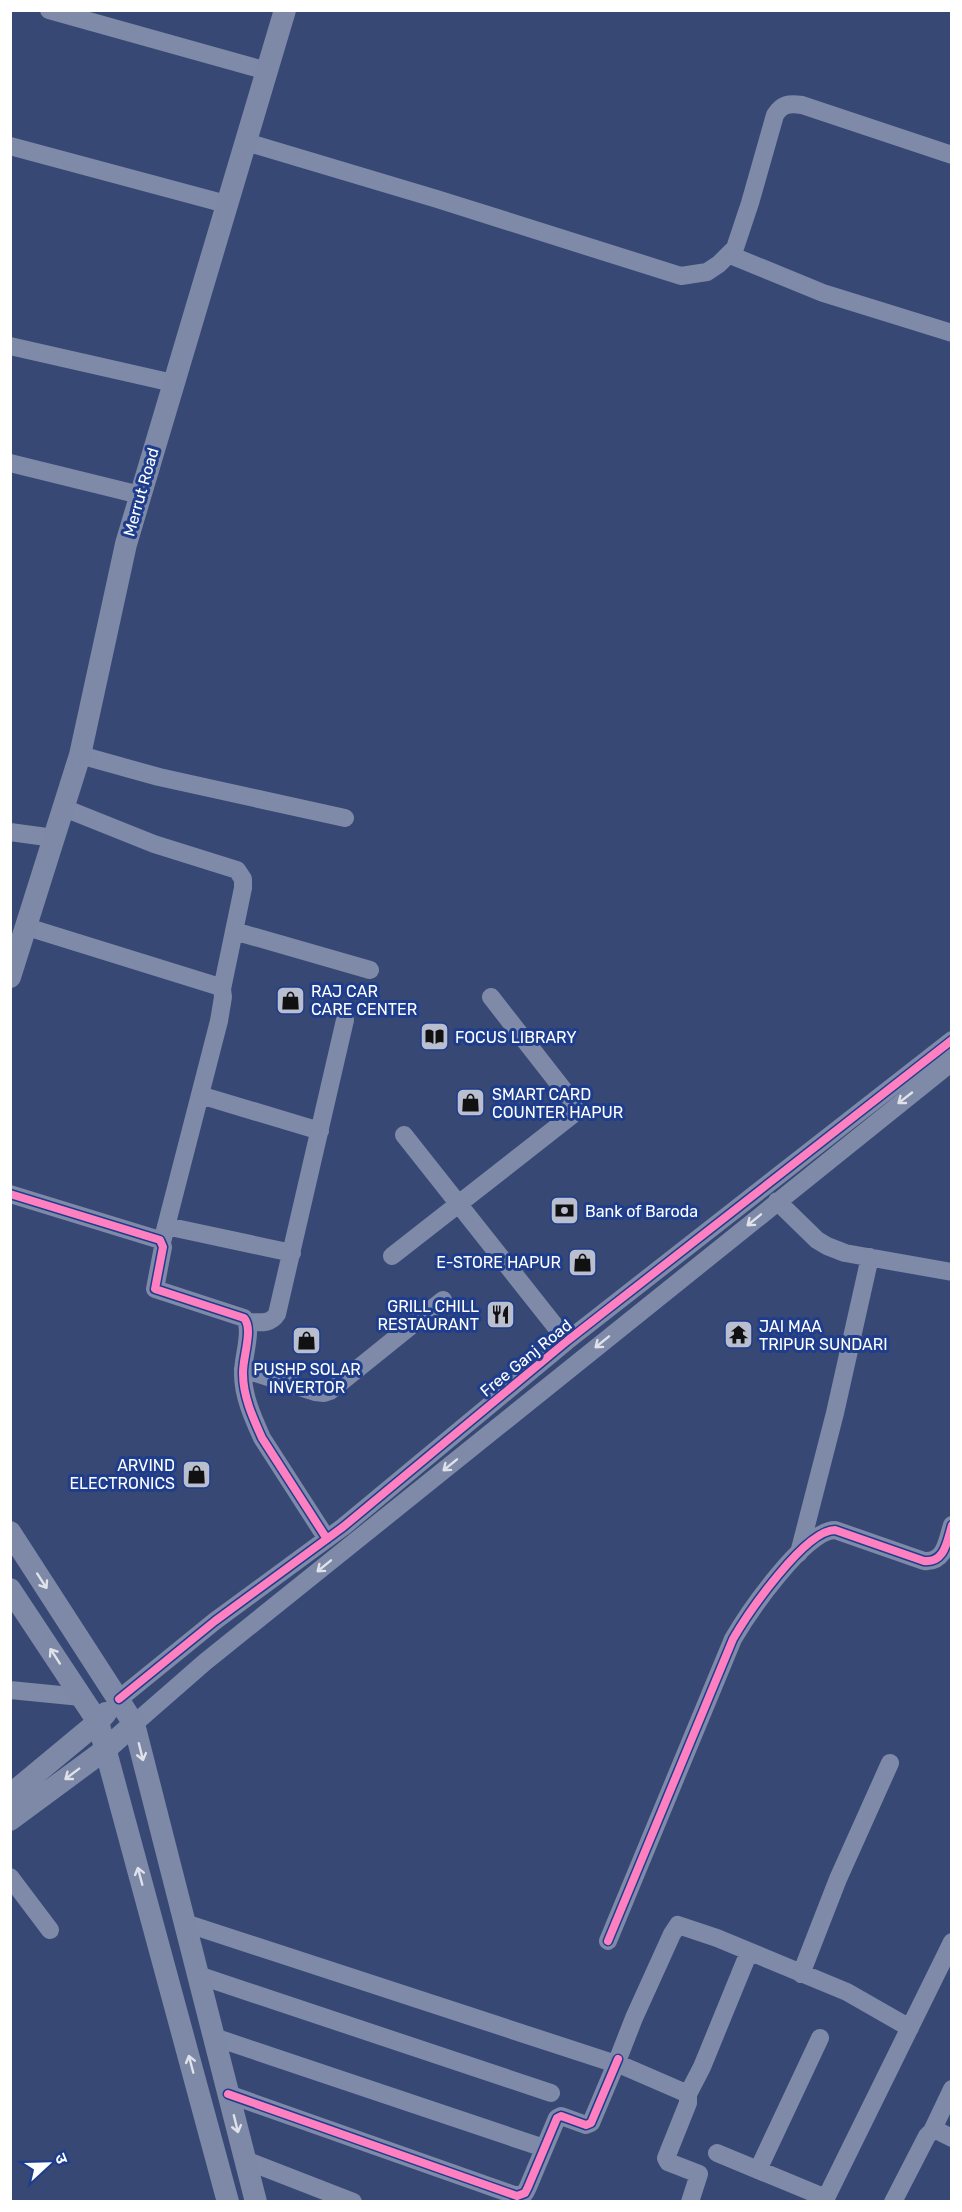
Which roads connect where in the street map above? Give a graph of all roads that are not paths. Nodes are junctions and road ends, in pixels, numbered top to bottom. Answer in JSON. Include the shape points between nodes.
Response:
{"nodes":[{"id":1,"x":48,"y":10,"type":"edge"},
{"id":2,"x":285,"y":10,"type":"edge"},
{"id":3,"x":267,"y":71,"type":"junction"},
{"id":4,"x":246,"y":142,"type":"junction"},
{"id":5,"x":10,"y":146,"type":"edge"},
{"id":6,"x":951,"y":155,"type":"edge"},
{"id":7,"x":226,"y":204,"type":"junction"},
{"id":8,"x":730,"y":255,"type":"junction"},
{"id":9,"x":951,"y":333,"type":"edge"},
{"id":10,"x":10,"y":346,"type":"edge"},
{"id":11,"x":173,"y":383,"type":"junction"},
{"id":12,"x":10,"y":464,"type":"edge"},
{"id":13,"x":140,"y":495,"type":"junction"},
{"id":14,"x":80,"y":755,"type":"junction"},
{"id":15,"x":64,"y":808,"type":"junction"},
{"id":16,"x":345,"y":818,"type":"dead end"},
{"id":17,"x":10,"y":832,"type":"edge"},
{"id":18,"x":54,"y":838,"type":"junction"},
{"id":19,"x":234,"y":931,"type":"junction"},
{"id":20,"x":20,"y":936,"type":"edge"},
{"id":21,"x":370,"y":970,"type":"dead end"},
{"id":22,"x":10,"y":977,"type":"edge"},
{"id":23,"x":222,"y":989,"type":"junction"},
{"id":24,"x":491,"y":996,"type":"dead end"},
{"id":25,"x":345,"y":1020,"type":"dead end"},
{"id":26,"x":951,"y":1040,"type":"edge"},
{"id":27,"x":951,"y":1062,"type":"edge"},
{"id":28,"x":200,"y":1095,"type":"junction"},
{"id":29,"x":320,"y":1131,"type":"junction"},
{"id":30,"x":404,"y":1135,"type":"dead end"},
{"id":31,"x":10,"y":1194,"type":"edge"},
{"id":32,"x":777,"y":1201,"type":"junction"},
{"id":33,"x":458,"y":1204,"type":"junction"},
{"id":34,"x":164,"y":1234,"type":"junction"},
{"id":35,"x":292,"y":1253,"type":"junction"},
{"id":36,"x":392,"y":1256,"type":"dead end"},
{"id":37,"x":870,"y":1257,"type":"junction"},
{"id":38,"x":951,"y":1272,"type":"edge"},
{"id":39,"x":443,"y":1300,"type":"dead end"},
{"id":40,"x":247,"y":1322,"type":"junction"},
{"id":41,"x":567,"y":1341,"type":"junction"},
{"id":42,"x":243,"y":1369,"type":"junction"},
{"id":43,"x":951,"y":1525,"type":"edge"},
{"id":44,"x":10,"y":1532,"type":"edge"},
{"id":45,"x":327,"y":1539,"type":"junction"},
{"id":46,"x":798,"y":1555,"type":"junction"},
{"id":47,"x":10,"y":1589,"type":"edge"},
{"id":48,"x":10,"y":1690,"type":"edge"},
{"id":49,"x":81,"y":1697,"type":"junction"},
{"id":50,"x":119,"y":1699,"type":"junction"},
{"id":51,"x":98,"y":1722,"type":"junction"},
{"id":52,"x":134,"y":1724,"type":"junction"},
{"id":53,"x":106,"y":1749,"type":"junction"},
{"id":54,"x":890,"y":1763,"type":"dead end"},
{"id":55,"x":10,"y":1795,"type":"edge"},
{"id":56,"x":10,"y":1820,"type":"edge"},
{"id":57,"x":10,"y":1876,"type":"edge"},
{"id":58,"x":185,"y":1923,"type":"junction"},
{"id":59,"x":50,"y":1930,"type":"dead end"},
{"id":60,"x":608,"y":1941,"type":"dead end"},
{"id":61,"x":951,"y":1941,"type":"edge"},
{"id":62,"x":749,"y":1952,"type":"junction"},
{"id":63,"x":801,"y":1974,"type":"junction"},
{"id":64,"x":198,"y":1975,"type":"junction"},
{"id":65,"x":910,"y":2028,"type":"junction"},
{"id":66,"x":214,"y":2037,"type":"junction"},
{"id":67,"x":820,"y":2038,"type":"dead end"},
{"id":68,"x":617,"y":2062,"type":"junction"},
{"id":69,"x":951,"y":2089,"type":"edge"},
{"id":70,"x":228,"y":2094,"type":"junction"},
{"id":71,"x":551,"y":2094,"type":"dead end"},
{"id":72,"x":688,"y":2094,"type":"junction"},
{"id":73,"x":932,"y":2131,"type":"junction"},
{"id":74,"x":951,"y":2138,"type":"edge"},
{"id":75,"x":544,"y":2148,"type":"junction"},
{"id":76,"x":717,"y":2153,"type":"dead end"},
{"id":77,"x":245,"y":2160,"type":"junction"},
{"id":78,"x":758,"y":2170,"type":"junction"},
{"id":79,"x":825,"y":2200,"type":"edge"},
{"id":80,"x":228,"y":2202,"type":"edge"},
{"id":81,"x":256,"y":2202,"type":"edge"},
{"id":82,"x":353,"y":2202,"type":"edge"},
{"id":83,"x":690,"y":2202,"type":"edge"},
{"id":84,"x":893,"y":2202,"type":"edge"}],
"edges":[{"from":1,"to":3,"type":"street"},
{"from":2,"to":3,"type":"main road","name":"Merrut Road"},
{"from":3,"to":4,"type":"main road","name":"Merrut Road"},
{"from":4,"to":7,"type":"main road","name":"Merrut Road"},
{"from":4,"to":8,"type":"street","via":[[672,274],[707,272]]},
{"from":5,"to":7,"type":"street"},
{"from":6,"to":8,"type":"street","via":[[790,103],[776,115]]},
{"from":7,"to":11,"type":"main road","name":"Merrut Road"},
{"from":8,"to":9,"type":"street","via":[[823,293]]},
{"from":10,"to":11,"type":"street"},
{"from":11,"to":13,"type":"main road","name":"Merrut Road"},
{"from":12,"to":13,"type":"street"},
{"from":13,"to":14,"type":"main road","name":"Merrut Road"},
{"from":14,"to":15,"type":"main road","name":"Merrut Road"},
{"from":14,"to":16,"type":"street","via":[[159,777]]},
{"from":15,"to":18,"type":"main road","name":"Merrut Road"},
{"from":15,"to":19,"type":"street","via":[[154,844],[237,870],[243,879]]},
{"from":17,"to":18,"type":"street"},
{"from":18,"to":20,"type":"main road","name":"Merrut Road"},
{"from":19,"to":21,"type":"street"},
{"from":19,"to":23,"type":"street"},
{"from":20,"to":22,"type":"main road","name":"Merrut Road"},
{"from":20,"to":23,"type":"street"},
{"from":23,"to":28,"type":"street","via":[[219,1021]]},
{"from":24,"to":33,"type":"street","via":[[573,1102],[574,1110]]},
{"from":25,"to":29,"type":"street"},
{"from":26,"to":41,"type":"street","name":"Free Ganj Road"},
{"from":27,"to":32,"type":"street","one_way":true},
{"from":28,"to":29,"type":"street"},
{"from":28,"to":34,"type":"street"},
{"from":29,"to":35,"type":"street"},
{"from":30,"to":33,"type":"street"},
{"from":31,"to":34,"type":"street","via":[[157,1239]]},
{"from":32,"to":37,"type":"street","via":[[817,1240],[845,1253]]},
{"from":32,"to":52,"type":"street","one_way":true,"via":[[205,1662]]},
{"from":33,"to":36,"type":"street"},
{"from":33,"to":41,"type":"street"},
{"from":34,"to":35,"type":"street"},
{"from":34,"to":40,"type":"street","via":[[154,1289],[240,1316]]},
{"from":35,"to":40,"type":"street","via":[[277,1314],[268,1322]]},
{"from":37,"to":38,"type":"street"},
{"from":37,"to":46,"type":"street"},
{"from":39,"to":42,"type":"street","via":[[330,1391],[315,1392]]},
{"from":40,"to":42,"type":"street"},
{"from":41,"to":45,"type":"street","name":"Free Ganj Road"},
{"from":42,"to":45,"type":"street","via":[[244,1387],[262,1438]]},
{"from":43,"to":46,"type":"street","via":[[944,1552],[932,1562],[835,1530],[824,1532]]},
{"from":44,"to":50,"type":"main road","one_way":true},
{"from":45,"to":50,"type":"street","name":"Free Ganj Road","via":[[215,1621]]},
{"from":46,"to":60,"type":"street","via":[[763,1593],[733,1639]]},
{"from":49,"to":47,"type":"main road","one_way":true},
{"from":48,"to":49,"type":"street"},
{"from":49,"to":51,"type":"main road"},
{"from":50,"to":51,"type":"main road"},
{"from":50,"to":52,"type":"main road"},
{"from":51,"to":53,"type":"main road"},
{"from":51,"to":55,"type":"main road"},
{"from":52,"to":53,"type":"main road"},
{"from":52,"to":58,"type":"main road","one_way":true},
{"from":53,"to":56,"type":"main road","one_way":true},
{"from":80,"to":53,"type":"main road","one_way":true},
{"from":54,"to":63,"type":"street"},
{"from":57,"to":59,"type":"street"},
{"from":58,"to":64,"type":"main road"},
{"from":58,"to":68,"type":"street"},
{"from":61,"to":65,"type":"street"},
{"from":62,"to":63,"type":"street"},
{"from":62,"to":68,"type":"street","via":[[678,1924]]},
{"from":62,"to":72,"type":"street"},
{"from":63,"to":65,"type":"street","via":[[847,1992]]},
{"from":64,"to":66,"type":"main road"},
{"from":64,"to":71,"type":"street"},
{"from":65,"to":79,"type":"street"},
{"from":66,"to":70,"type":"main road"},
{"from":66,"to":75,"type":"street"},
{"from":67,"to":78,"type":"street"},
{"from":68,"to":72,"type":"street"},
{"from":68,"to":75,"type":"street","via":[[591,2123],[557,2118]]},
{"from":69,"to":73,"type":"street"},
{"from":70,"to":75,"type":"street","via":[[517,2196],[525,2193]]},
{"from":70,"to":77,"type":"main road","one_way":true},
{"from":72,"to":83,"type":"street","via":[[666,2158],[699,2174]]},
{"from":73,"to":74,"type":"street"},
{"from":73,"to":84,"type":"street"},
{"from":76,"to":78,"type":"street"},
{"from":77,"to":81,"type":"main road"},
{"from":77,"to":82,"type":"street"},
{"from":78,"to":79,"type":"street"}]}
